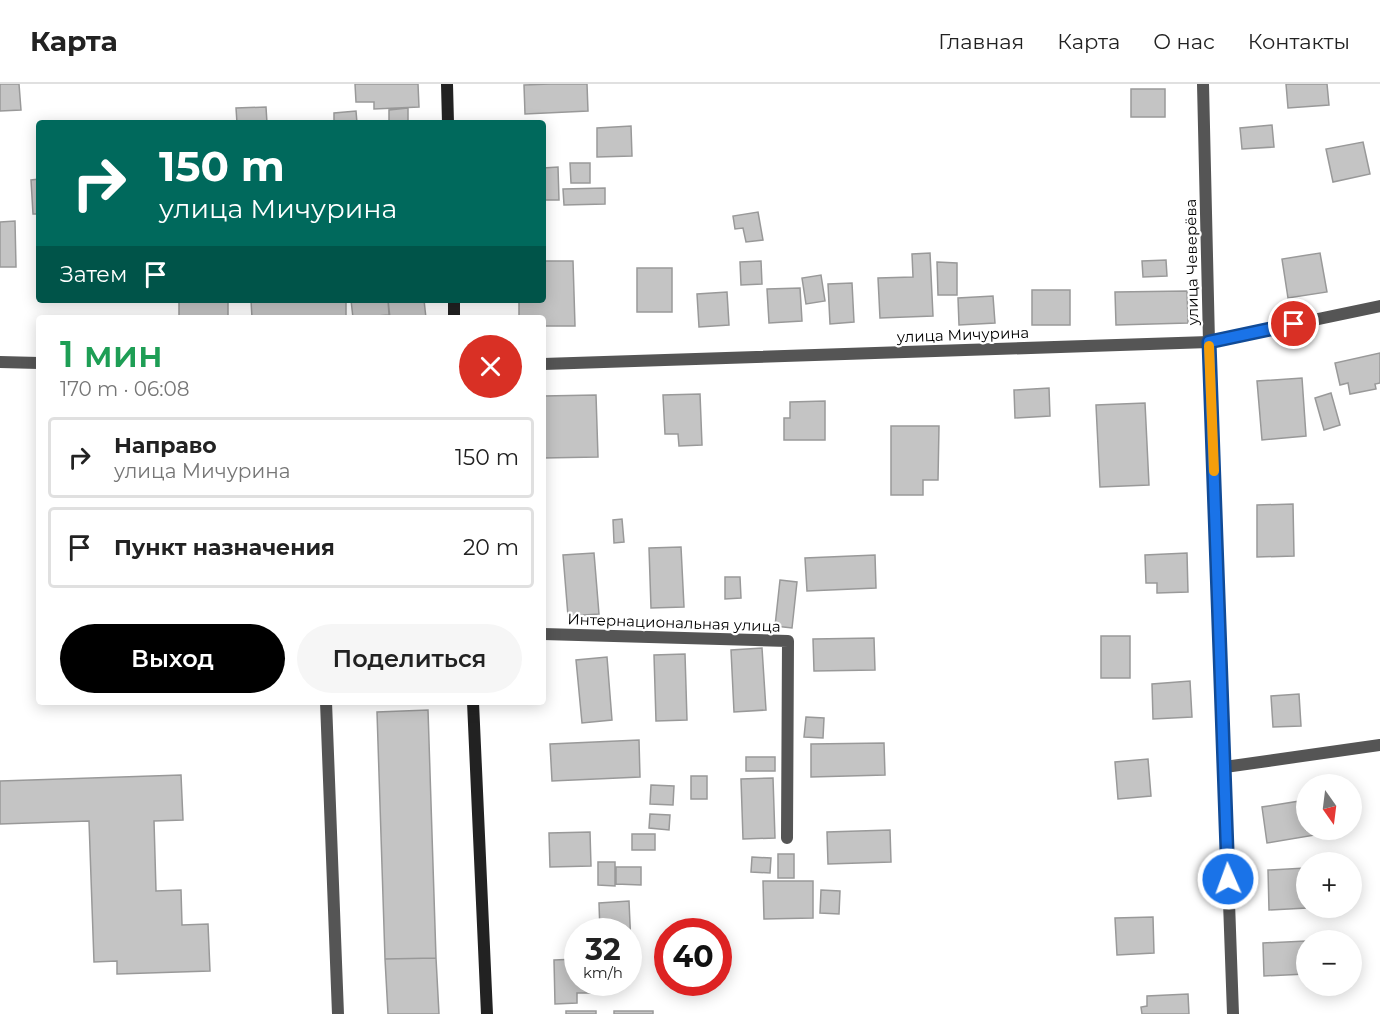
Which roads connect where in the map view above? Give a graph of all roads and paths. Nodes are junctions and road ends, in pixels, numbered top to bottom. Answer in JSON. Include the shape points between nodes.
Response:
{"nodes":[{"id":1,"x":447,"y":84,"type":"edge"},
{"id":2,"x":1203,"y":84,"type":"edge"},
{"id":3,"x":448,"y":120,"type":"edge"},
{"id":4,"x":1380,"y":306,"type":"edge"},
{"id":5,"x":1209,"y":342,"type":"junction"},
{"id":6,"x":0,"y":362,"type":"edge"},
{"id":7,"x":36,"y":363,"type":"edge"},
{"id":8,"x":546,"y":364,"type":"edge"},
{"id":9,"x":546,"y":634,"type":"edge"},
{"id":10,"x":326,"y":705,"type":"edge"},
{"id":11,"x":472,"y":705,"type":"edge"},
{"id":12,"x":1380,"y":745,"type":"edge"},
{"id":13,"x":1225,"y":767,"type":"junction"},
{"id":14,"x":787,"y":838,"type":"dead end"},
{"id":15,"x":338,"y":1014,"type":"edge"},
{"id":16,"x":487,"y":1014,"type":"edge"},
{"id":17,"x":1233,"y":1014,"type":"edge"}],
"edges":[{"from":1,"to":3,"type":"main road"},
{"from":2,"to":5,"type":"street","name":"улица Чеверёва"},
{"from":4,"to":5,"type":"street","name":"улица Мичурина"},
{"from":5,"to":8,"type":"street","name":"улица Мичурина"},
{"from":5,"to":13,"type":"street","name":"улица Чеверёва"},
{"from":6,"to":7,"type":"street"},
{"from":9,"to":14,"type":"street","name":"Интернациональная улица","via":[[788,642]]},
{"from":10,"to":15,"type":"street"},
{"from":11,"to":16,"type":"main road"},
{"from":12,"to":13,"type":"street"},
{"from":13,"to":17,"type":"street","name":"улица Чеверёва"}]}
